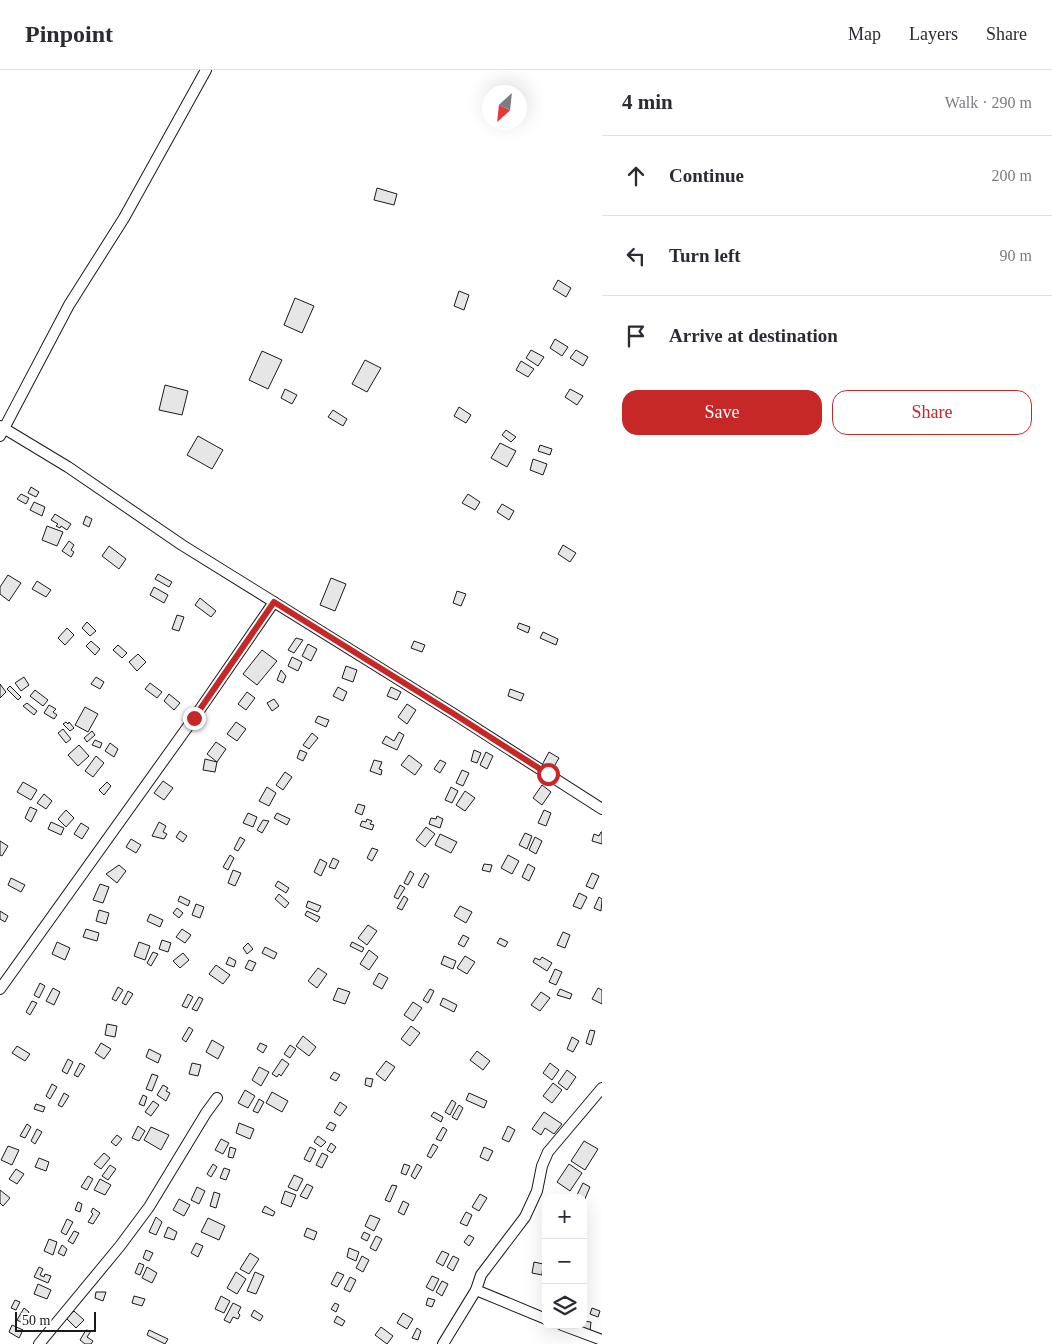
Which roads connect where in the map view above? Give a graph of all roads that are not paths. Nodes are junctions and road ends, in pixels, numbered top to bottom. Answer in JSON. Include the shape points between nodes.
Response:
{"nodes":[{"id":1,"x":206,"y":70,"type":"edge"},
{"id":2,"x":1,"y":430,"type":"edge"},
{"id":3,"x":274,"y":602,"type":"junction"},
{"id":4,"x":602,"y":809,"type":"edge"},
{"id":5,"x":0,"y":990,"type":"edge"},
{"id":6,"x":602,"y":1088,"type":"edge"},
{"id":7,"x":217,"y":1098,"type":"dead end"},
{"id":8,"x":476,"y":1290,"type":"junction"},
{"id":9,"x":542,"y":1316,"type":"edge"},
{"id":10,"x":573,"y":1329,"type":"edge"},
{"id":11,"x":602,"y":1340,"type":"edge"},
{"id":12,"x":39,"y":1344,"type":"edge"},
{"id":13,"x":443,"y":1344,"type":"edge"}],
"edges":[{"from":1,"to":2,"type":"street","via":[[124,218],[69,305]]},
{"from":2,"to":3,"type":"street","via":[[68,467],[182,545]]},
{"from":3,"to":4,"type":"street"},
{"from":3,"to":5,"type":"street"},
{"from":6,"to":8,"type":"street","via":[[548,1152],[525,1217],[481,1275]]},
{"from":7,"to":12,"type":"street","via":[[149,1207]]},
{"from":8,"to":9,"type":"street"},
{"from":8,"to":13,"type":"street"},
{"from":10,"to":11,"type":"street"}]}
